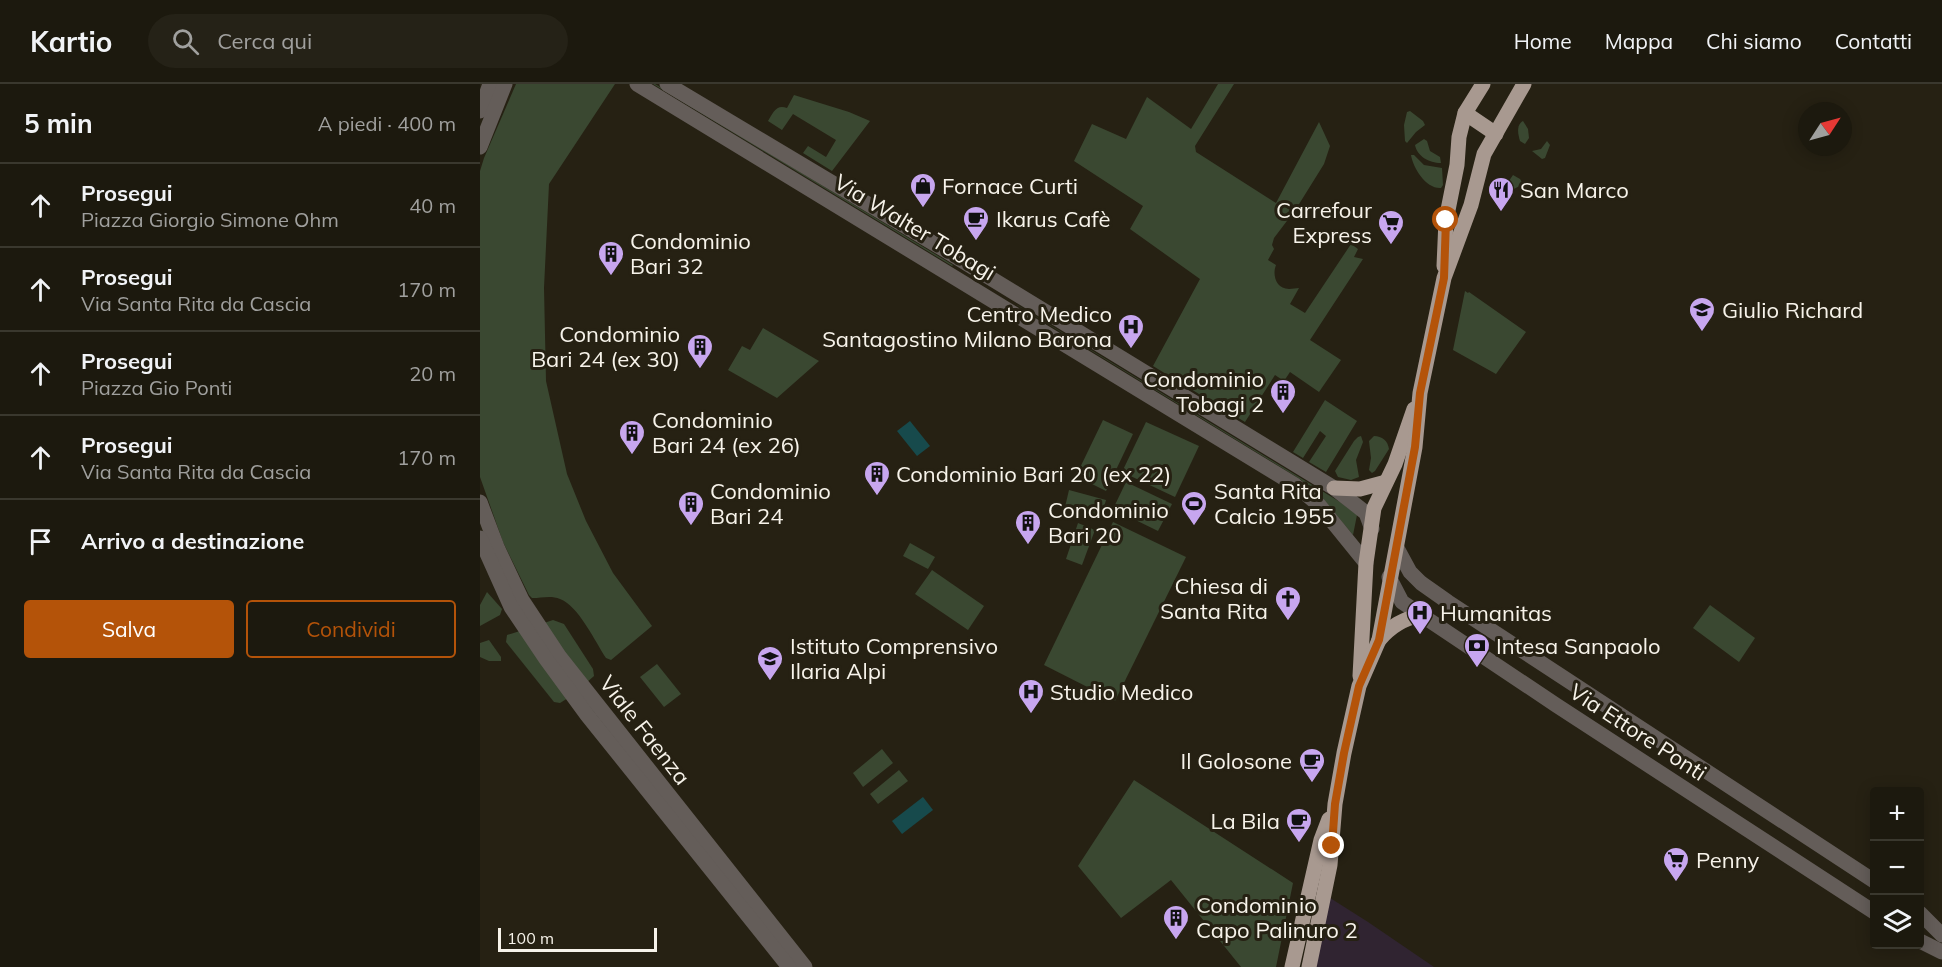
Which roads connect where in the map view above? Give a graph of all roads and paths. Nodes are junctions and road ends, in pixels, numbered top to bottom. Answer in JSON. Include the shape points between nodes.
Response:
{"nodes":[{"id":1,"x":490,"y":84,"type":"edge"},
{"id":2,"x":505,"y":84,"type":"edge"},
{"id":3,"x":637,"y":84,"type":"edge"},
{"id":4,"x":667,"y":84,"type":"edge"},
{"id":5,"x":1483,"y":84,"type":"edge"},
{"id":6,"x":1524,"y":84,"type":"edge"},
{"id":7,"x":480,"y":111,"type":"edge"},
{"id":8,"x":1466,"y":113,"type":"junction"},
{"id":9,"x":1496,"y":134,"type":"junction"},
{"id":10,"x":1459,"y":137,"type":"junction"},
{"id":11,"x":480,"y":147,"type":"edge"},
{"id":12,"x":1484,"y":154,"type":"junction"},
{"id":13,"x":1444,"y":278,"type":"junction"},
{"id":14,"x":1420,"y":393,"type":"junction"},
{"id":15,"x":1386,"y":482,"type":"junction"},
{"id":16,"x":1334,"y":488,"type":"junction"},
{"id":17,"x":480,"y":502,"type":"edge"},
{"id":18,"x":1372,"y":529,"type":"junction"},
{"id":19,"x":480,"y":538,"type":"edge"},
{"id":20,"x":1397,"y":548,"type":"junction"},
{"id":21,"x":1366,"y":562,"type":"junction"},
{"id":22,"x":1389,"y":577,"type":"junction"},
{"id":23,"x":1421,"y":615,"type":"junction"},
{"id":24,"x":1379,"y":640,"type":"junction"},
{"id":25,"x":1359,"y":686,"type":"junction"},
{"id":26,"x":1335,"y":804,"type":"junction"},
{"id":27,"x":1870,"y":878,"type":"edge"},
{"id":28,"x":1870,"y":909,"type":"edge"},
{"id":29,"x":1924,"y":919,"type":"edge"},
{"id":30,"x":1942,"y":935,"type":"edge"},
{"id":31,"x":1924,"y":943,"type":"edge"},
{"id":32,"x":1942,"y":952,"type":"edge"},
{"id":33,"x":789,"y":967,"type":"edge"},
{"id":34,"x":806,"y":967,"type":"edge"},
{"id":35,"x":1292,"y":967,"type":"edge"},
{"id":36,"x":1309,"y":967,"type":"edge"}],
"edges":[{"from":1,"to":7,"type":"street"},
{"from":2,"to":11,"type":"street"},
{"from":3,"to":21,"type":"street","name":"Via Walter Tobagi","via":[[1295,485],[1319,505]]},
{"from":4,"to":16,"type":"street","name":"Via Walter Tobagi"},
{"from":5,"to":8,"type":"main road"},
{"from":6,"to":9,"type":"main road"},
{"from":8,"to":9,"type":"main road"},
{"from":8,"to":10,"type":"main road"},
{"from":9,"to":12,"type":"main road"},
{"from":10,"to":12,"type":"main road"},
{"from":10,"to":13,"type":"main road","via":[[1446,220]]},
{"from":12,"to":13,"type":"main road","via":[[1471,205]]},
{"from":13,"to":14,"type":"main road"},
{"from":14,"to":15,"type":"main road"},
{"from":14,"to":20,"type":"main road"},
{"from":15,"to":16,"type":"main road","via":[[1360,489]]},
{"from":15,"to":18,"type":"main road","via":[[1374,508]]},
{"from":16,"to":18,"type":"street","name":"Via Walter Tobagi","via":[[1360,506]]},
{"from":17,"to":34,"type":"street","name":"Viale Faenza","via":[[522,600],[559,656]]},
{"from":18,"to":20,"type":"main road"},
{"from":18,"to":21,"type":"main road"},
{"from":19,"to":33,"type":"street","name":"Viale Faenza","via":[[511,607],[546,660]]},
{"from":20,"to":22,"type":"main road"},
{"from":20,"to":27,"type":"street","name":"Via Ettore Ponti","via":[[1410,572],[1448,602]]},
{"from":21,"to":22,"type":"main road"},
{"from":21,"to":25,"type":"main road"},
{"from":22,"to":23,"type":"street","name":"Via Ettore Ponti","via":[[1402,602]]},
{"from":22,"to":24,"type":"main road"},
{"from":23,"to":24,"type":"main road","via":[[1402,621]]},
{"from":23,"to":28,"type":"street","name":"Via Ettore Ponti"},
{"from":24,"to":25,"type":"main road"},
{"from":25,"to":26,"type":"main road"},
{"from":26,"to":35,"type":"main road","via":[[1321,840]]},
{"from":26,"to":36,"type":"main road","via":[[1330,865]]},
{"from":29,"to":30,"type":"street"},
{"from":31,"to":32,"type":"street"}]}
